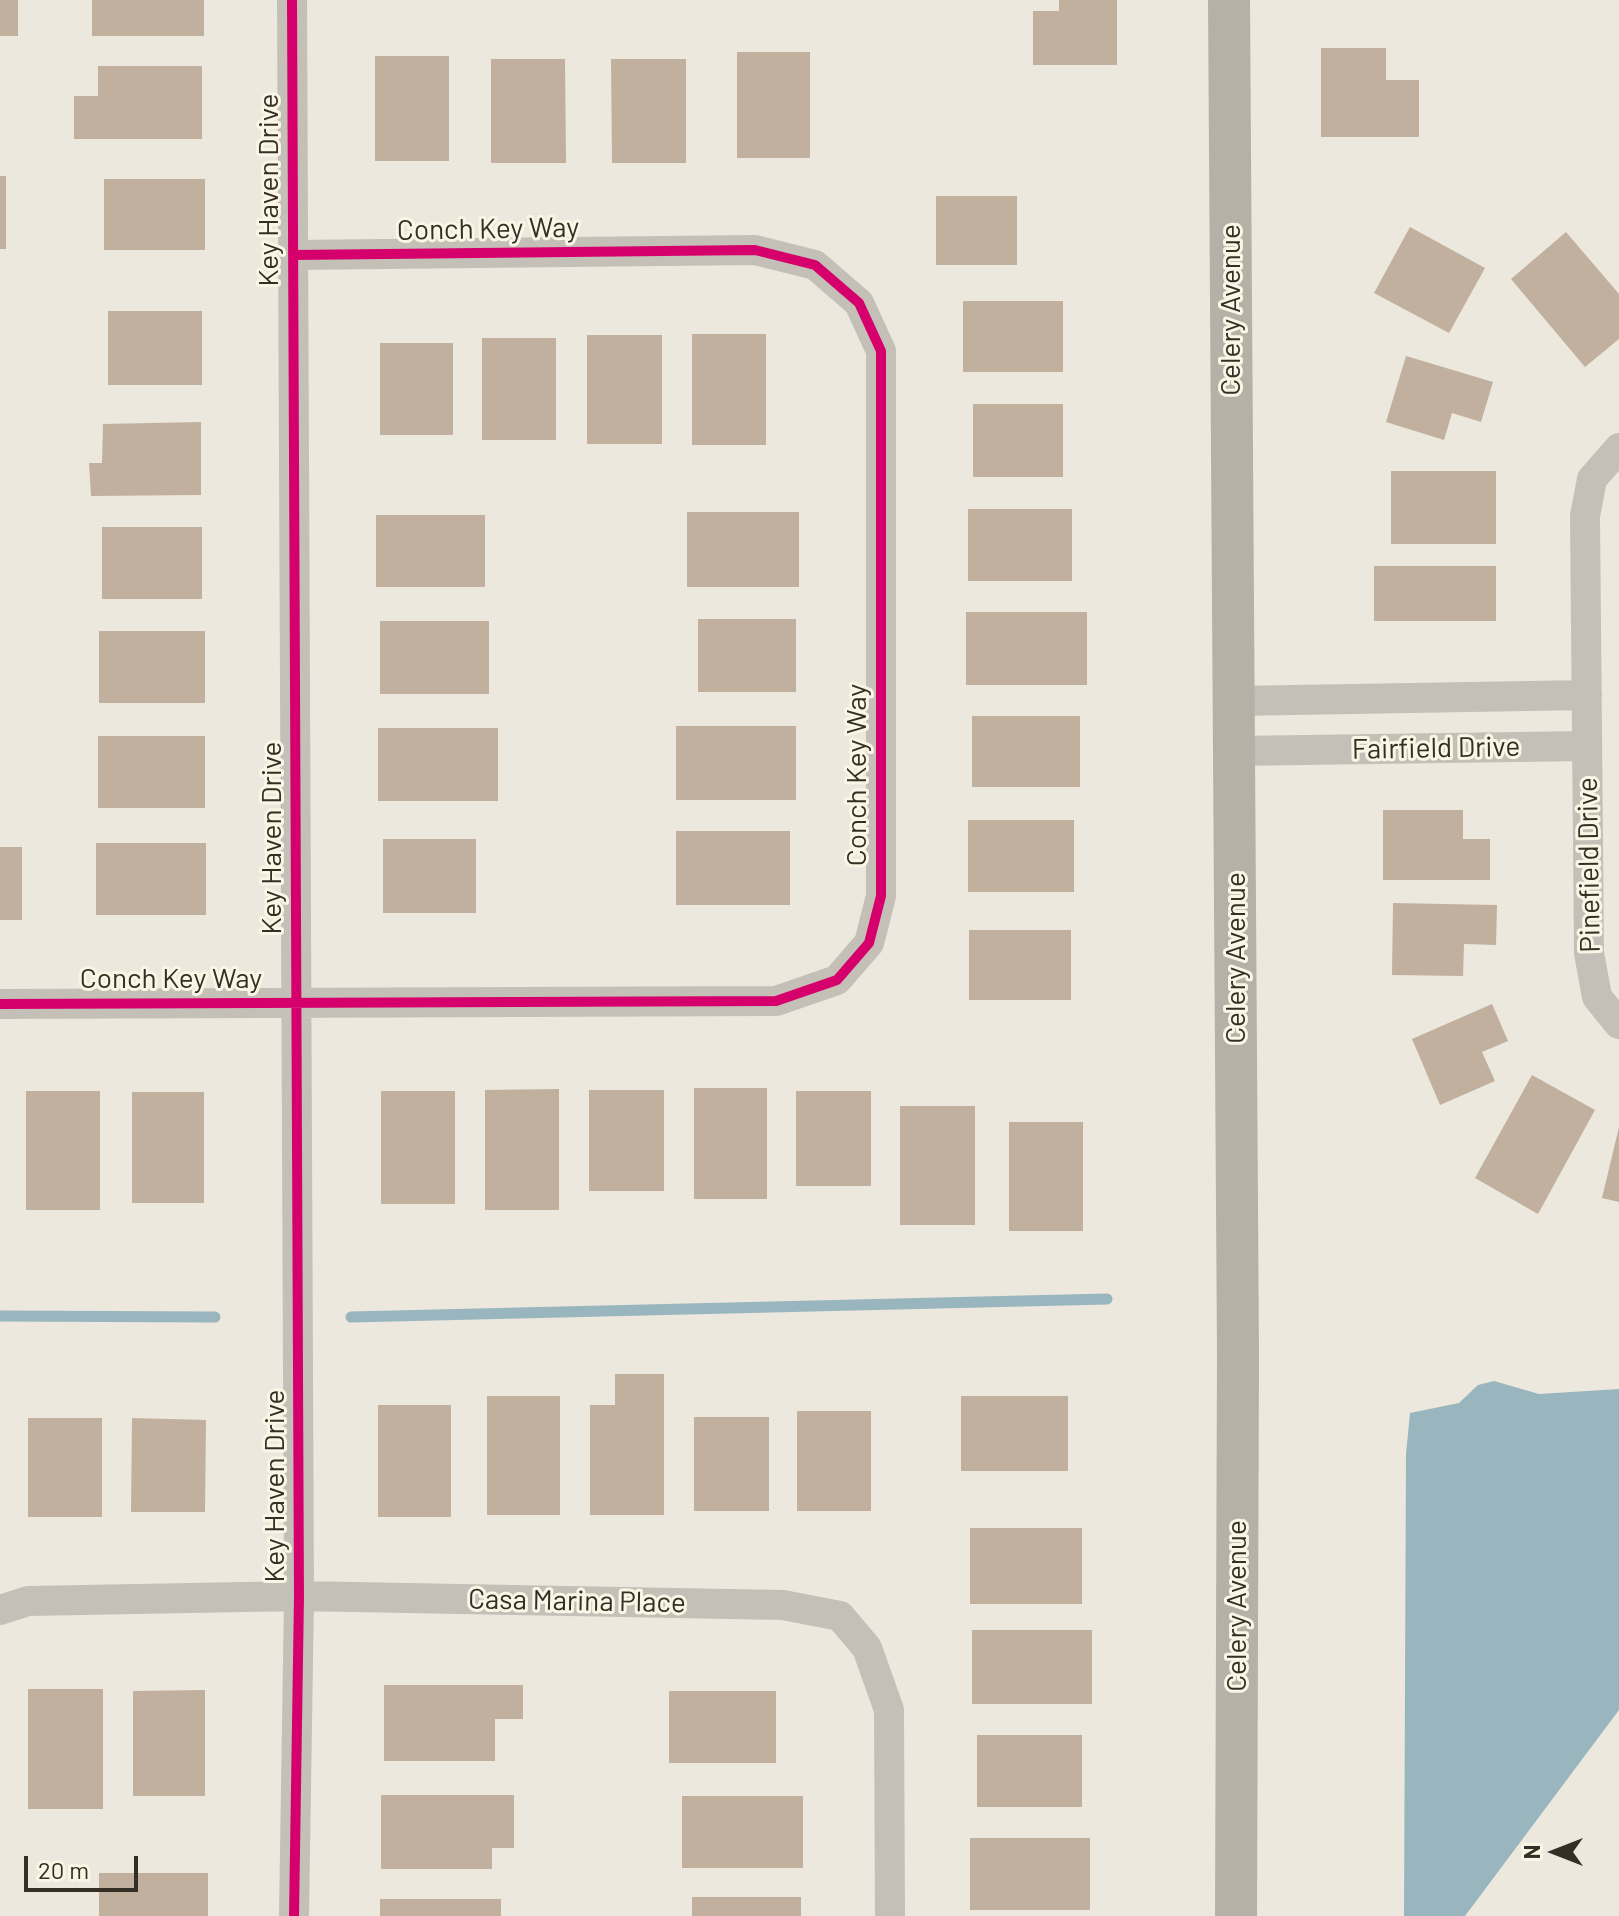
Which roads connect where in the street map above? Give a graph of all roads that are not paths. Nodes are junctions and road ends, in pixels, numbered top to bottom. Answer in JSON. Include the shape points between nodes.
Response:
{"nodes":[{"id":1,"x":292,"y":0,"type":"edge"},
{"id":2,"x":1229,"y":0,"type":"edge"},
{"id":3,"x":293,"y":255,"type":"junction"},
{"id":4,"x":1619,"y":448,"type":"edge"},
{"id":5,"x":1587,"y":695,"type":"junction"},
{"id":6,"x":1234,"y":701,"type":"junction"},
{"id":7,"x":1587,"y":746,"type":"junction"},
{"id":8,"x":1234,"y":751,"type":"junction"},
{"id":9,"x":296,"y":1003,"type":"junction"},
{"id":10,"x":0,"y":1004,"type":"edge"},
{"id":11,"x":1619,"y":1024,"type":"edge"},
{"id":12,"x":299,"y":1596,"type":"junction"},
{"id":13,"x":0,"y":1610,"type":"edge"},
{"id":14,"x":294,"y":1916,"type":"edge"},
{"id":15,"x":890,"y":1916,"type":"edge"},
{"id":16,"x":1236,"y":1916,"type":"edge"}],
"edges":[{"from":1,"to":3,"type":"street","name":"Key Haven Drive"},
{"from":2,"to":6,"type":"main road","name":"Celery Avenue"},
{"from":3,"to":9,"type":"street","name":"Key Haven Drive"},
{"from":3,"to":9,"type":"street","name":"Conch Key Way","via":[[755,250],[815,265],[859,303],[881,351],[881,896],[869,943],[837,980],[776,1001]]},
{"from":4,"to":5,"type":"street","via":[[1592,479],[1585,516]]},
{"from":5,"to":6,"type":"street","name":"Fairfield Drive"},
{"from":5,"to":7,"type":"street"},
{"from":6,"to":8,"type":"main road","name":"Celery Avenue"},
{"from":7,"to":8,"type":"street","name":"Fairfield Drive"},
{"from":7,"to":11,"type":"street","name":"Pinefield Drive","via":[[1589,953],[1597,997]]},
{"from":8,"to":16,"type":"main road","name":"Celery Avenue"},
{"from":9,"to":10,"type":"street","name":"Conch Key Way"},
{"from":9,"to":12,"type":"street","name":"Key Haven Drive"},
{"from":12,"to":13,"type":"street","name":"Casa Marina Place","via":[[28,1601]]},
{"from":12,"to":14,"type":"street","name":"Key Haven Drive"},
{"from":12,"to":15,"type":"street","name":"Casa Marina Place","via":[[783,1605],[840,1616],[867,1648],[889,1710]]}]}
